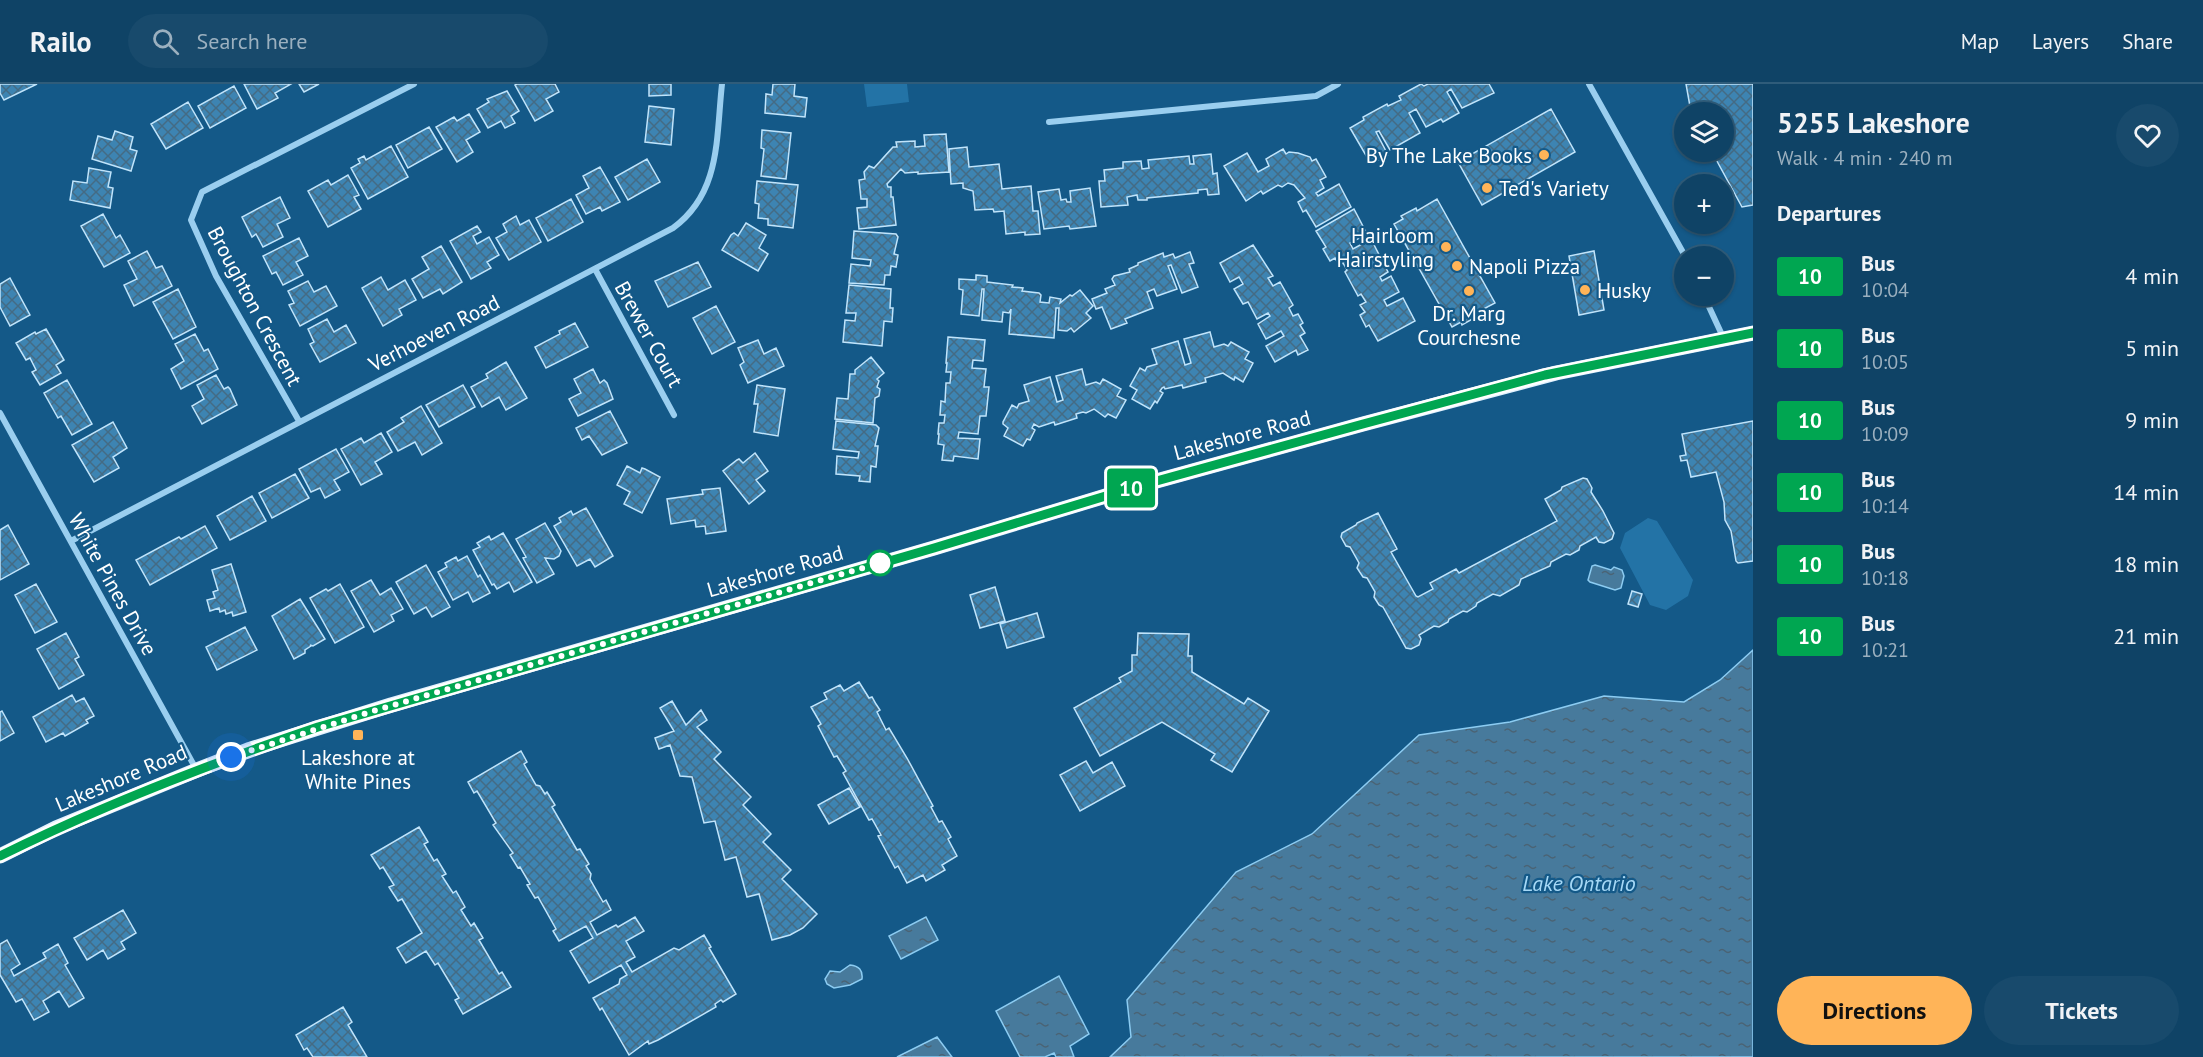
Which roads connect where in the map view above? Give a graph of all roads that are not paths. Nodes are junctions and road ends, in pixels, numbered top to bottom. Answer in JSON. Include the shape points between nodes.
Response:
{"nodes":[{"id":1,"x":414,"y":84,"type":"edge"},
{"id":2,"x":722,"y":84,"type":"edge"},
{"id":3,"x":1338,"y":84,"type":"edge"},
{"id":4,"x":1589,"y":84,"type":"edge"},
{"id":5,"x":1048,"y":122,"type":"dead end"},
{"id":6,"x":1679,"y":246,"type":"edge"},
{"id":7,"x":595,"y":269,"type":"junction"},
{"id":8,"x":1709,"y":306,"type":"edge"},
{"id":9,"x":1753,"y":333,"type":"edge"},
{"id":10,"x":1723,"y":338,"type":"junction"},
{"id":11,"x":0,"y":413,"type":"edge"},
{"id":12,"x":674,"y":415,"type":"dead end"},
{"id":13,"x":299,"y":421,"type":"junction"},
{"id":14,"x":71,"y":541,"type":"junction"},
{"id":15,"x":197,"y":770,"type":"junction"},
{"id":16,"x":0,"y":856,"type":"edge"}],
"edges":[{"from":1,"to":13,"type":"street","name":"Broughton Crescent","via":[[202,192],[191,220],[216,276]]},
{"from":2,"to":7,"type":"street","name":"Verhoeven Road","via":[[711,176],[696,207],[673,228]]},
{"from":3,"to":5,"type":"street","via":[[1316,96]]},
{"from":4,"to":6,"type":"street"},
{"from":7,"to":12,"type":"street","name":"Brewer Court"},
{"from":7,"to":13,"type":"street","name":"Verhoeven Road"},
{"from":8,"to":10,"type":"street"},
{"from":9,"to":10,"type":"main road","name":"Lakeshore Road"},
{"from":10,"to":15,"type":"main road","name":"Lakeshore Road","via":[[1533,378],[1142,485],[318,727]]},
{"from":11,"to":14,"type":"street","name":"White Pines Drive"},
{"from":13,"to":14,"type":"street","name":"Verhoeven Road"},
{"from":14,"to":15,"type":"street","name":"White Pines Drive"},
{"from":15,"to":16,"type":"main road","name":"Lakeshore Road","via":[[56,828]]}]}
